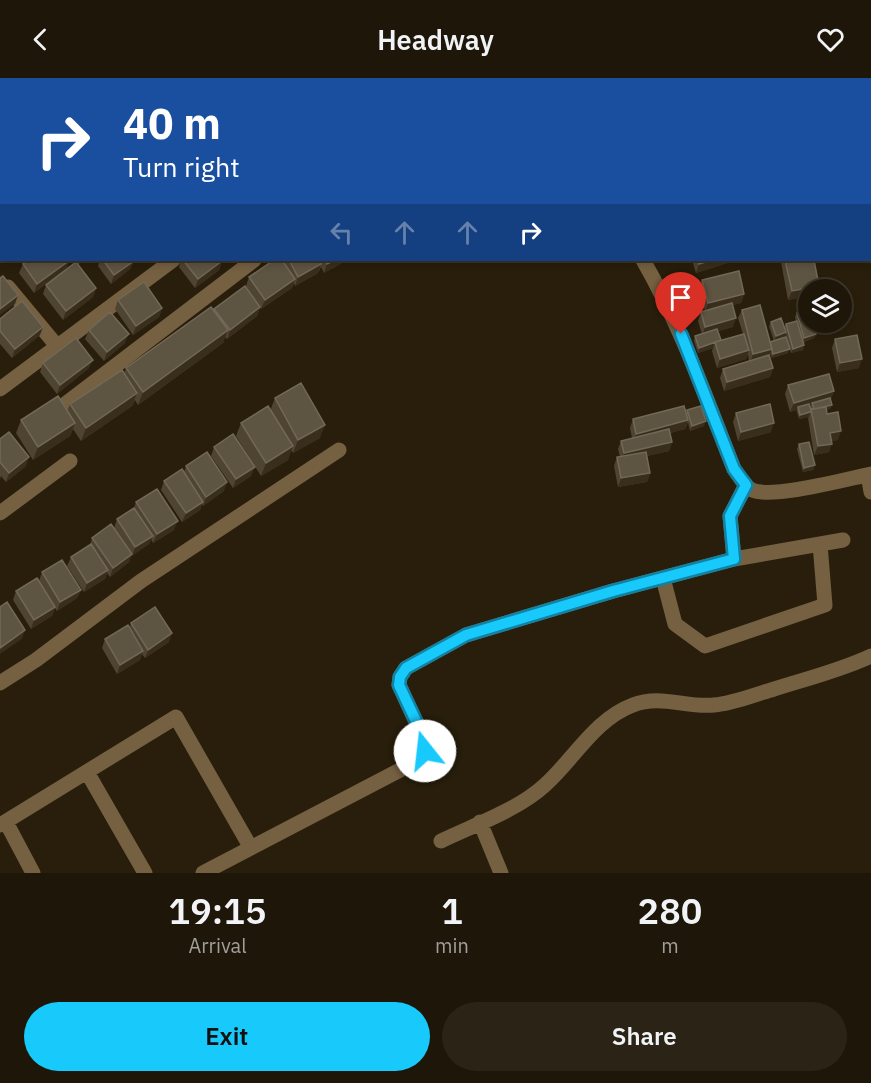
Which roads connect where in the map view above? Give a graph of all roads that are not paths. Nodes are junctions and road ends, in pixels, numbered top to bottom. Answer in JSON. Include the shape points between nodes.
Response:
{"nodes":[{"id":1,"x":172,"y":261,"type":"edge"},
{"id":2,"x":253,"y":261,"type":"edge"},
{"id":3,"x":644,"y":261,"type":"edge"},
{"id":4,"x":8,"y":287,"type":"edge"},
{"id":5,"x":57,"y":346,"type":"junction"},
{"id":6,"x":0,"y":389,"type":"edge"},
{"id":7,"x":64,"y":405,"type":"edge"},
{"id":8,"x":339,"y":450,"type":"dead end"},
{"id":9,"x":70,"y":461,"type":"dead end"},
{"id":10,"x":869,"y":475,"type":"edge"},
{"id":11,"x":746,"y":485,"type":"junction"},
{"id":12,"x":871,"y":492,"type":"edge"},
{"id":13,"x":0,"y":513,"type":"edge"},
{"id":14,"x":843,"y":540,"type":"dead end"},
{"id":15,"x":820,"y":544,"type":"junction"},
{"id":16,"x":734,"y":559,"type":"junction"},
{"id":17,"x":663,"y":578,"type":"junction"},
{"id":18,"x":871,"y":656,"type":"edge"},
{"id":19,"x":0,"y":683,"type":"edge"},
{"id":20,"x":87,"y":772,"type":"junction"},
{"id":21,"x":480,"y":822,"type":"junction"},
{"id":22,"x":3,"y":824,"type":"edge"},
{"id":23,"x":441,"y":841,"type":"dead end"},
{"id":24,"x":251,"y":848,"type":"junction"},
{"id":25,"x":33,"y":873,"type":"edge"},
{"id":26,"x":145,"y":873,"type":"edge"},
{"id":27,"x":203,"y":873,"type":"edge"},
{"id":28,"x":501,"y":873,"type":"edge"}],
"edges":[{"from":1,"to":5,"type":"street"},
{"from":2,"to":7,"type":"street"},
{"from":3,"to":11,"type":"street","via":[[681,334],[734,469]]},
{"from":4,"to":5,"type":"street"},
{"from":5,"to":6,"type":"street"},
{"from":8,"to":19,"type":"street","via":[[141,581]]},
{"from":9,"to":13,"type":"street"},
{"from":10,"to":11,"type":"street","via":[[780,492],[752,490]]},
{"from":10,"to":12,"type":"street"},
{"from":11,"to":16,"type":"street","via":[[730,516]]},
{"from":14,"to":15,"type":"street"},
{"from":15,"to":16,"type":"street"},
{"from":15,"to":17,"type":"street","via":[[825,605],[705,646],[675,624]]},
{"from":16,"to":17,"type":"street"},
{"from":17,"to":24,"type":"street","via":[[466,635],[406,668],[399,685],[426,744],[421,759]]},
{"from":18,"to":21,"type":"street","via":[[727,703],[704,706],[657,700],[633,705],[588,737],[544,785],[511,808]]},
{"from":20,"to":22,"type":"street"},
{"from":20,"to":24,"type":"street","via":[[176,717]]},
{"from":20,"to":26,"type":"street"},
{"from":21,"to":23,"type":"street"},
{"from":21,"to":28,"type":"street"},
{"from":22,"to":25,"type":"street"},
{"from":24,"to":27,"type":"street"}]}
